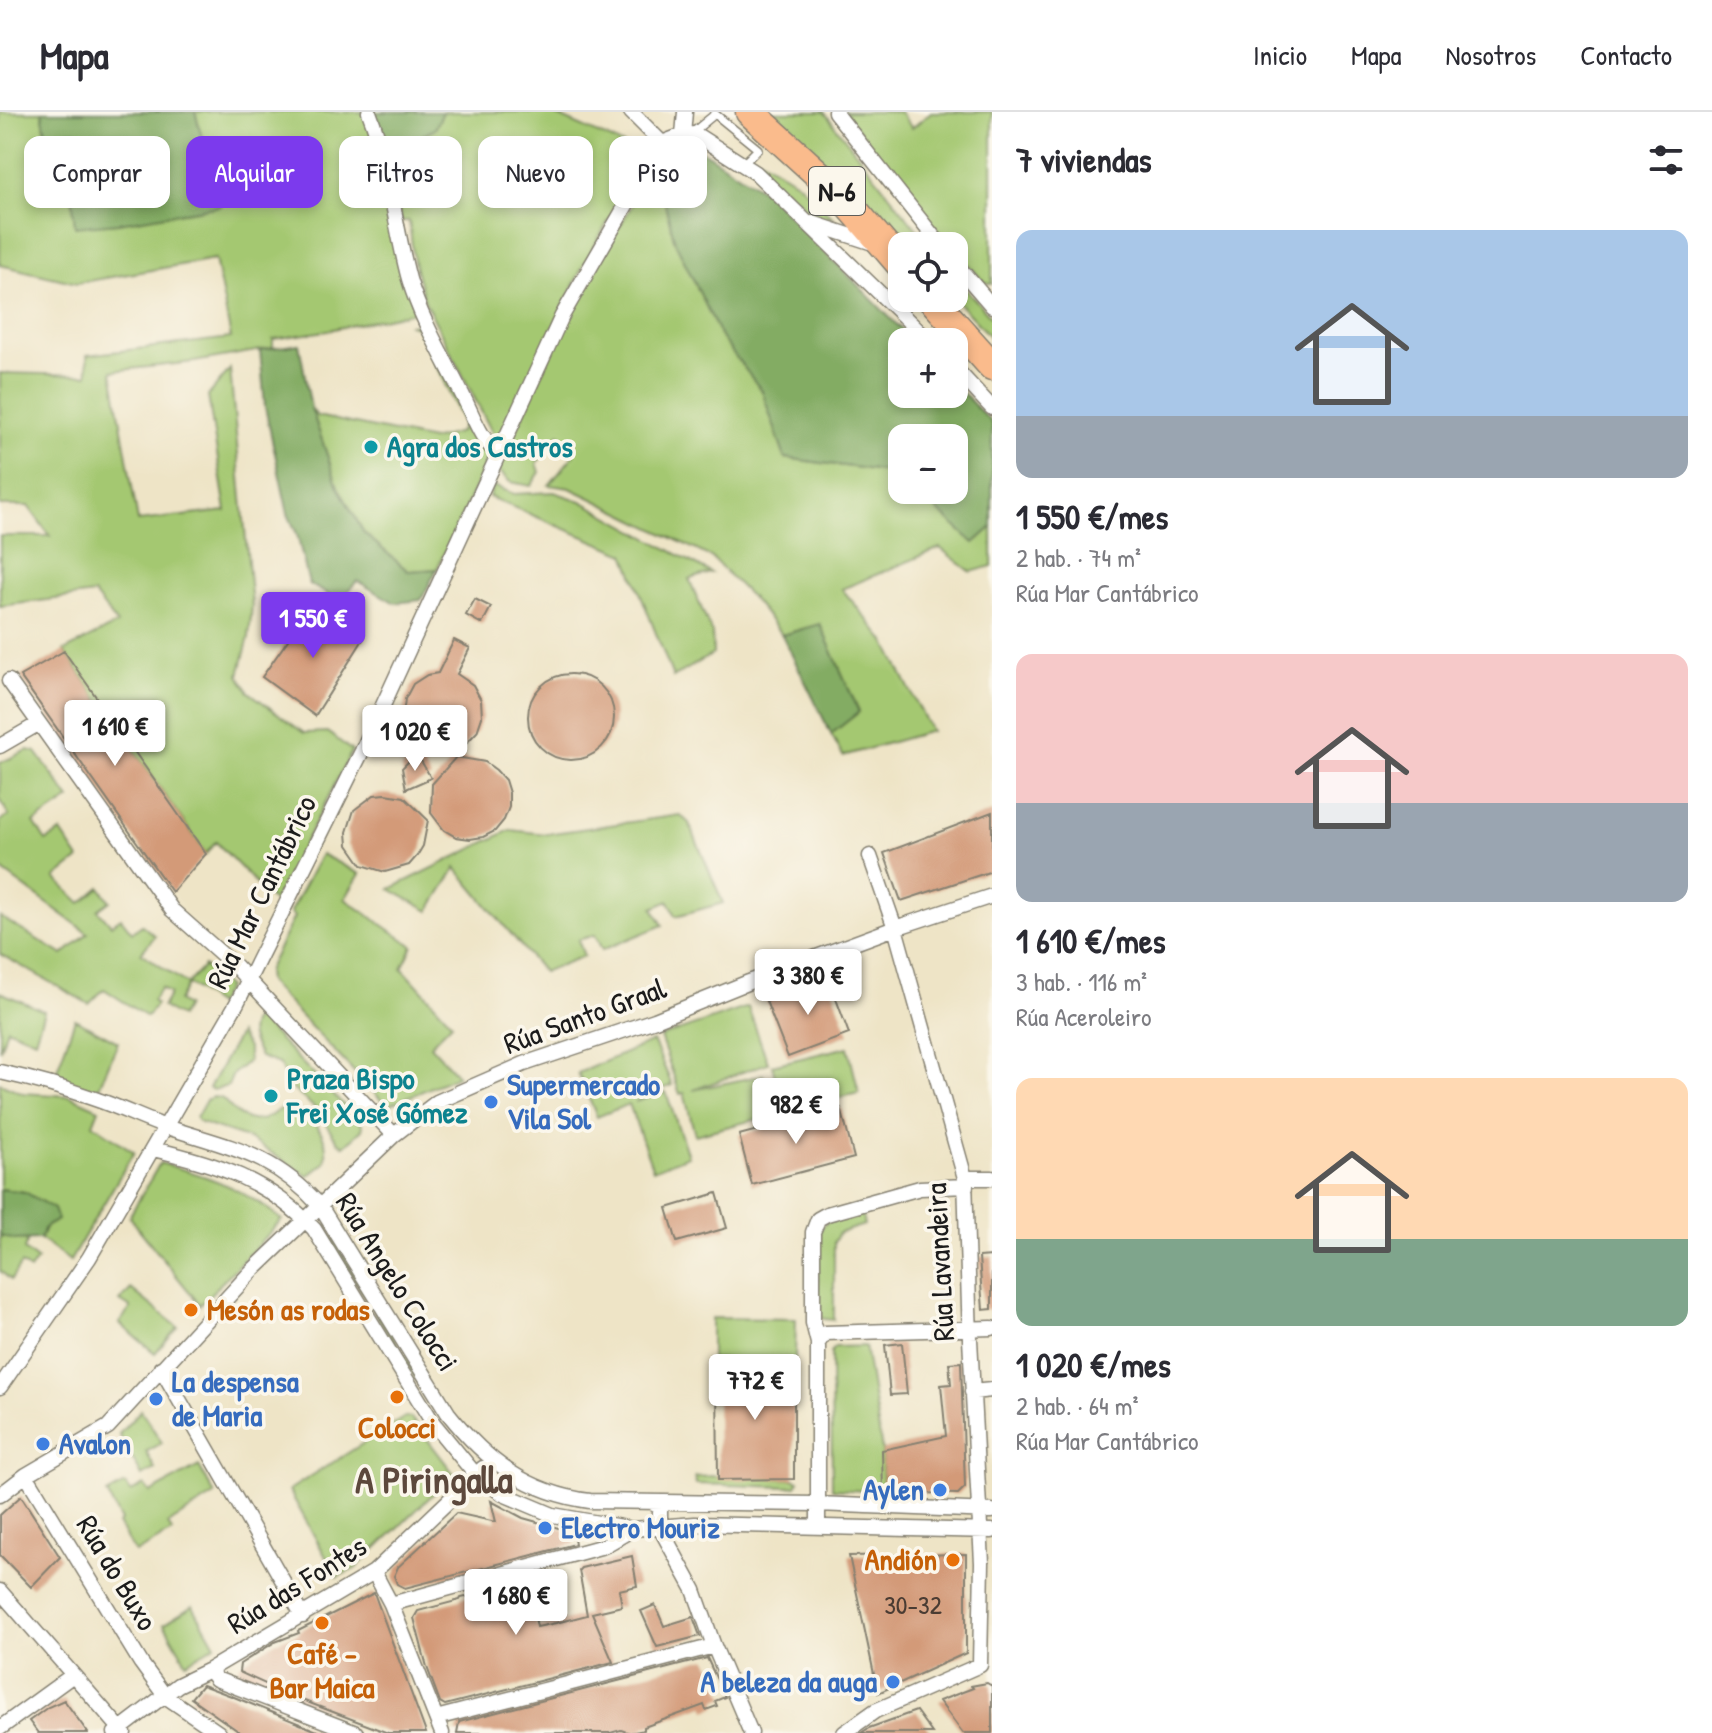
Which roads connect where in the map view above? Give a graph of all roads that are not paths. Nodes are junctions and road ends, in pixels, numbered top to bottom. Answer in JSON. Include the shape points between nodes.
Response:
{"nodes":[{"id":1,"x":369,"y":112,"type":"edge"},
{"id":2,"x":631,"y":112,"type":"edge"},
{"id":3,"x":685,"y":112,"type":"edge"},
{"id":4,"x":750,"y":112,"type":"edge"},
{"id":5,"x":765,"y":112,"type":"edge"},
{"id":6,"x":835,"y":112,"type":"edge"},
{"id":7,"x":687,"y":134,"type":"junction"},
{"id":8,"x":655,"y":136,"type":"edge"},
{"id":9,"x":681,"y":136,"type":"edge"},
{"id":10,"x":783,"y":142,"type":"junction"},
{"id":11,"x":743,"y":164,"type":"junction"},
{"id":12,"x":624,"y":208,"type":"edge"},
{"id":13,"x":808,"y":222,"type":"junction"},
{"id":14,"x":930,"y":232,"type":"edge"},
{"id":15,"x":888,"y":250,"type":"edge"},
{"id":16,"x":888,"y":254,"type":"edge"},
{"id":17,"x":968,"y":278,"type":"edge"},
{"id":18,"x":992,"y":306,"type":"edge"},
{"id":19,"x":944,"y":312,"type":"edge"},
{"id":20,"x":916,"y":328,"type":"edge"},
{"id":21,"x":992,"y":366,"type":"edge"},
{"id":22,"x":968,"y":382,"type":"edge"},
{"id":23,"x":992,"y":408,"type":"edge"},
{"id":24,"x":498,"y":453,"type":"junction"},
{"id":25,"x":9,"y":681,"type":"dead end"},
{"id":26,"x":38,"y":724,"type":"junction"},
{"id":27,"x":0,"y":746,"type":"edge"},
{"id":28,"x":870,"y":856,"type":"dead end"},
{"id":29,"x":992,"y":896,"type":"edge"},
{"id":30,"x":895,"y":928,"type":"junction"},
{"id":31,"x":247,"y":979,"type":"junction"},
{"id":32,"x":0,"y":1072,"type":"edge"},
{"id":33,"x":166,"y":1126,"type":"junction"},
{"id":34,"x":394,"y":1135,"type":"junction"},
{"id":35,"x":153,"y":1149,"type":"junction"},
{"id":36,"x":992,"y":1178,"type":"edge"},
{"id":37,"x":966,"y":1182,"type":"junction"},
{"id":38,"x":320,"y":1206,"type":"junction"},
{"id":39,"x":305,"y":1220,"type":"junction"},
{"id":40,"x":992,"y":1328,"type":"edge"},
{"id":41,"x":969,"y":1329,"type":"junction"},
{"id":42,"x":821,"y":1338,"type":"junction"},
{"id":43,"x":161,"y":1368,"type":"junction"},
{"id":44,"x":0,"y":1387,"type":"edge"},
{"id":45,"x":992,"y":1390,"type":"edge"},
{"id":46,"x":972,"y":1392,"type":"junction"},
{"id":47,"x":448,"y":1413,"type":"junction"},
{"id":48,"x":433,"y":1423,"type":"junction"},
{"id":49,"x":493,"y":1462,"type":"junction"},
{"id":50,"x":475,"y":1474,"type":"junction"},
{"id":51,"x":26,"y":1475,"type":"junction"},
{"id":52,"x":0,"y":1495,"type":"edge"},
{"id":53,"x":614,"y":1501,"type":"junction"},
{"id":54,"x":652,"y":1502,"type":"junction"},
{"id":55,"x":817,"y":1504,"type":"junction"},
{"id":56,"x":986,"y":1511,"type":"edge"},
{"id":57,"x":612,"y":1525,"type":"junction"},
{"id":58,"x":818,"y":1526,"type":"junction"},
{"id":59,"x":660,"y":1528,"type":"junction"},
{"id":60,"x":633,"y":1529,"type":"junction"},
{"id":61,"x":986,"y":1531,"type":"edge"},
{"id":62,"x":374,"y":1572,"type":"junction"},
{"id":63,"x":0,"y":1591,"type":"edge"},
{"id":64,"x":391,"y":1604,"type":"junction"},
{"id":65,"x":303,"y":1616,"type":"junction"},
{"id":66,"x":714,"y":1646,"type":"junction"},
{"id":67,"x":986,"y":1668,"type":"edge"},
{"id":68,"x":209,"y":1670,"type":"junction"},
{"id":69,"x":73,"y":1675,"type":"junction"},
{"id":70,"x":165,"y":1696,"type":"junction"},
{"id":71,"x":436,"y":1718,"type":"junction"},
{"id":72,"x":0,"y":1728,"type":"edge"},
{"id":73,"x":120,"y":1732,"type":"edge"},
{"id":74,"x":849,"y":1732,"type":"edge"},
{"id":75,"x":219,"y":1733,"type":"edge"},
{"id":76,"x":356,"y":1733,"type":"edge"},
{"id":77,"x":442,"y":1733,"type":"edge"},
{"id":78,"x":751,"y":1733,"type":"edge"}],
"edges":[{"from":1,"to":24,"type":"street","via":[[420,309],[473,416]]},
{"from":2,"to":8,"type":"street"},
{"from":3,"to":7,"type":"street"},
{"from":4,"to":10,"type":"highway","number":"N-6"},
{"from":5,"to":10,"type":"highway"},
{"from":6,"to":14,"type":"street"},
{"from":7,"to":9,"type":"street"},
{"from":7,"to":11,"type":"street"},
{"from":7,"to":11,"type":"lane","via":[[715,114],[758,149]]},
{"from":10,"to":15,"type":"highway","number":"N-6","via":[[839,193]]},
{"from":11,"to":13,"type":"street"},
{"from":12,"to":24,"type":"street","name":"Rúa Mar Cantábrico","via":[[562,316]]},
{"from":13,"to":16,"type":"street"},
{"from":13,"to":20,"type":"street"},
{"from":17,"to":18,"type":"street"},
{"from":19,"to":21,"type":"highway"},
{"from":22,"to":23,"type":"street"},
{"from":24,"to":31,"type":"street","name":"Rúa Mar Cantábrico","via":[[362,751]]},
{"from":25,"to":26,"type":"street"},
{"from":26,"to":27,"type":"street"},
{"from":26,"to":31,"type":"street","via":[[172,910]]},
{"from":28,"to":30,"type":"street","name":"Rúa Lavandeira"},
{"from":29,"to":30,"type":"street","name":"Rúa Santo Graal"},
{"from":30,"to":34,"type":"street","name":"Rúa Santo Graal","via":[[524,1064],[437,1102]]},
{"from":30,"to":37,"type":"street","name":"Rúa Lavandeira"},
{"from":31,"to":33,"type":"street","name":"Rúa Mar Cantábrico"},
{"from":31,"to":34,"type":"street"},
{"from":32,"to":33,"type":"street","name":"Rúa Angelo Colocci","via":[[94,1098]]},
{"from":33,"to":35,"type":"street","name":"Rúa Mar Cantábrico"},
{"from":33,"to":38,"type":"street","name":"Rúa Angelo Colocci","via":[[251,1154],[304,1188]]},
{"from":34,"to":38,"type":"street","name":"Rúa Santo Graal"},
{"from":35,"to":39,"type":"street","name":"Rúa Angelo Colocci","via":[[242,1175]]},
{"from":35,"to":44,"type":"street","name":"Rúa Mar Cantábrico","via":[[89,1258]]},
{"from":36,"to":37,"type":"street"},
{"from":37,"to":41,"type":"street","name":"Rúa Lavandeira"},
{"from":37,"to":42,"type":"street","via":[[920,1188],[818,1219],[813,1232],[813,1323]]},
{"from":38,"to":39,"type":"street","name":"Rúa Santo Graal"},
{"from":38,"to":47,"type":"street","name":"Rúa Angelo Colocci"},
{"from":39,"to":43,"type":"street","name":"Rúa Santo Graal"},
{"from":39,"to":48,"type":"street","name":"Rúa Angelo Colocci"},
{"from":40,"to":41,"type":"street"},
{"from":41,"to":42,"type":"street"},
{"from":41,"to":46,"type":"street","name":"Rúa Lavandeira"},
{"from":42,"to":55,"type":"street"},
{"from":43,"to":51,"type":"street","name":"Rúa Santo Graal","via":[[108,1427]]},
{"from":43,"to":65,"type":"street"},
{"from":45,"to":46,"type":"street"},
{"from":46,"to":56,"type":"street","name":"Rúa Lavandeira"},
{"from":47,"to":48,"type":"street","name":"Rúa Angelo Colocci"},
{"from":47,"to":49,"type":"street","name":"Rúa Angelo Colocci"},
{"from":48,"to":50,"type":"street","name":"Rúa Angelo Colocci"},
{"from":49,"to":50,"type":"street","name":"Rúa das Fontes"},
{"from":49,"to":53,"type":"street","name":"Rúa Angelo Colocci","via":[[573,1499]]},
{"from":50,"to":57,"type":"street","name":"Rúa Angelo Colocci","via":[[528,1506]]},
{"from":50,"to":62,"type":"street","name":"Rúa das Fontes"},
{"from":51,"to":52,"type":"street","name":"Rúa Santo Graal"},
{"from":51,"to":70,"type":"street","name":"Rúa do Buxo"},
{"from":53,"to":54,"type":"street","name":"Rúa Angelo Colocci"},
{"from":53,"to":57,"type":"street","via":[[608,1513]]},
{"from":54,"to":55,"type":"street","name":"Rúa Angelo Colocci"},
{"from":54,"to":59,"type":"street","via":[[660,1508]]},
{"from":55,"to":56,"type":"street","name":"Rúa Angelo Colocci"},
{"from":55,"to":58,"type":"street"},
{"from":56,"to":61,"type":"street","name":"Rúa Lavandeira"},
{"from":57,"to":60,"type":"street","name":"Rúa Angelo Colocci"},
{"from":58,"to":59,"type":"street","name":"Rúa Angelo Colocci"},
{"from":58,"to":61,"type":"street","name":"Rúa Angelo Colocci"},
{"from":59,"to":60,"type":"street","name":"Rúa Angelo Colocci"},
{"from":59,"to":66,"type":"street","via":[[694,1590]]},
{"from":60,"to":64,"type":"street","via":[[604,1546]]},
{"from":61,"to":67,"type":"street","name":"Rúa Lavandeira"},
{"from":62,"to":64,"type":"street"},
{"from":62,"to":65,"type":"street","name":"Rúa das Fontes"},
{"from":63,"to":69,"type":"street"},
{"from":64,"to":71,"type":"street"},
{"from":65,"to":68,"type":"street","name":"Rúa das Fontes"},
{"from":66,"to":71,"type":"street"},
{"from":66,"to":78,"type":"street"},
{"from":67,"to":74,"type":"street","via":[[875,1711]]},
{"from":68,"to":70,"type":"street","name":"Rúa das Fontes"},
{"from":68,"to":76,"type":"street","via":[[216,1679]]},
{"from":69,"to":72,"type":"street"},
{"from":69,"to":73,"type":"street"},
{"from":70,"to":73,"type":"street","name":"Rúa das Fontes"},
{"from":70,"to":75,"type":"street","name":"Rúa do Buxo"},
{"from":71,"to":77,"type":"street"}]}
